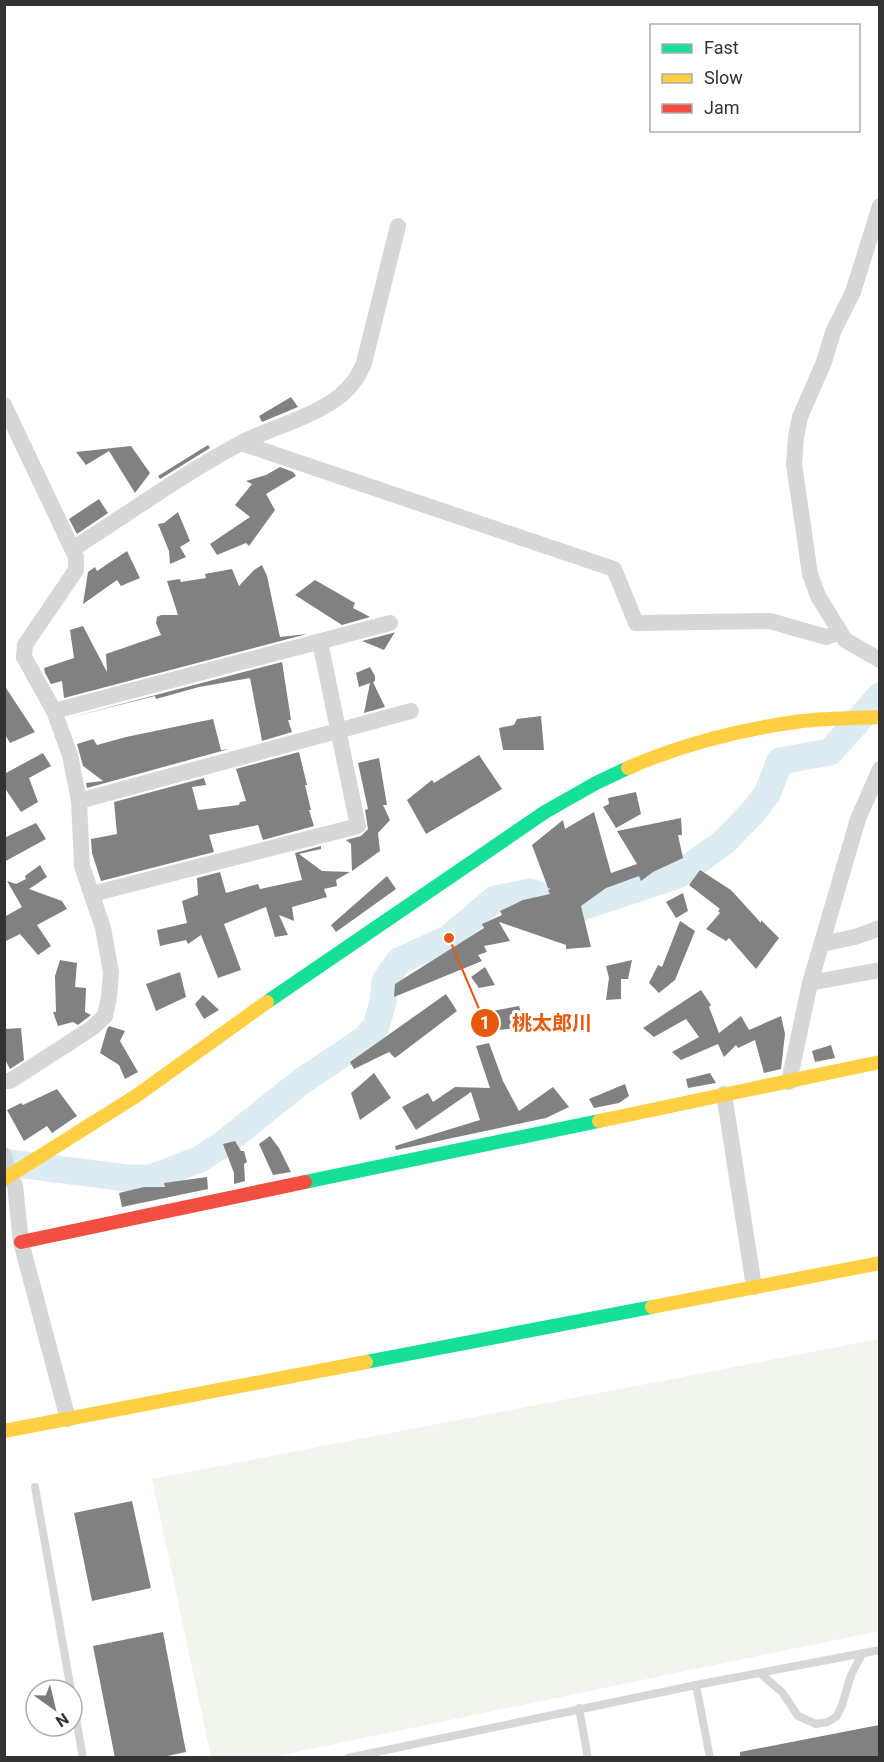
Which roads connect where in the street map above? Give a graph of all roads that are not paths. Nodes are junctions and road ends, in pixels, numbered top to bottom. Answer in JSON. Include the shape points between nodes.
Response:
{"nodes":[{"id":1,"x":879,"y":206,"type":"edge"},
{"id":2,"x":398,"y":226,"type":"dead end"},
{"id":3,"x":4,"y":405,"type":"edge"},
{"id":4,"x":241,"y":443,"type":"junction"},
{"id":5,"x":74,"y":548,"type":"junction"},
{"id":6,"x":390,"y":623,"type":"dead end"},
{"id":7,"x":845,"y":640,"type":"junction"},
{"id":8,"x":320,"y":642,"type":"junction"},
{"id":9,"x":879,"y":660,"type":"edge"},
{"id":10,"x":54,"y":711,"type":"junction"},
{"id":11,"x":411,"y":711,"type":"dead end"},
{"id":12,"x":879,"y":717,"type":"edge"},
{"id":13,"x":338,"y":731,"type":"junction"},
{"id":14,"x":879,"y":769,"type":"edge"},
{"id":15,"x":79,"y":801,"type":"junction"},
{"id":16,"x":92,"y":894,"type":"junction"},
{"id":17,"x":879,"y":928,"type":"edge"},
{"id":18,"x":822,"y":944,"type":"junction"},
{"id":19,"x":879,"y":970,"type":"edge"},
{"id":20,"x":810,"y":983,"type":"junction"},
{"id":21,"x":879,"y":1062,"type":"edge"},
{"id":22,"x":4,"y":1081,"type":"edge"},
{"id":23,"x":789,"y":1082,"type":"junction"},
{"id":24,"x":724,"y":1094,"type":"junction"},
{"id":25,"x":4,"y":1155,"type":"edge"},
{"id":26,"x":7,"y":1178,"type":"edge"},
{"id":27,"x":21,"y":1242,"type":"junction"},
{"id":28,"x":879,"y":1263,"type":"edge"},
{"id":29,"x":754,"y":1287,"type":"junction"},
{"id":30,"x":68,"y":1419,"type":"junction"},
{"id":31,"x":4,"y":1431,"type":"edge"},
{"id":32,"x":35,"y":1487,"type":"dead end"},
{"id":33,"x":879,"y":1650,"type":"edge"},
{"id":34,"x":862,"y":1654,"type":"junction"},
{"id":35,"x":761,"y":1674,"type":"junction"},
{"id":36,"x":69,"y":1678,"type":"edge"},
{"id":37,"x":696,"y":1684,"type":"junction"},
{"id":38,"x":579,"y":1708,"type":"junction"},
{"id":39,"x":79,"y":1738,"type":"edge"},
{"id":40,"x":83,"y":1758,"type":"edge"},
{"id":41,"x":348,"y":1758,"type":"edge"},
{"id":42,"x":588,"y":1758,"type":"edge"},
{"id":43,"x":710,"y":1758,"type":"edge"}],
"edges":[{"from":1,"to":7,"type":"street","via":[[854,292],[833,332],[796,437],[794,464],[810,574],[818,596]]},
{"from":2,"to":4,"type":"street","via":[[357,380],[325,406]]},
{"from":3,"to":5,"type":"street"},
{"from":4,"to":5,"type":"street"},
{"from":4,"to":7,"type":"street","via":[[614,569],[636,623],[770,621],[826,637],[840,632]]},
{"from":5,"to":10,"type":"street","via":[[76,570],[25,645],[24,657]]},
{"from":6,"to":8,"type":"street"},
{"from":7,"to":9,"type":"street"},
{"from":8,"to":10,"type":"street"},
{"from":8,"to":13,"type":"street"},
{"from":10,"to":15,"type":"street","via":[[70,755]]},
{"from":11,"to":13,"type":"street"},
{"from":12,"to":26,"type":"street","via":[[760,728],[683,747],[596,783],[545,812],[136,1096]]},
{"from":13,"to":15,"type":"street"},
{"from":13,"to":16,"type":"street","via":[[358,826]]},
{"from":14,"to":18,"type":"street","via":[[858,819]]},
{"from":15,"to":16,"type":"street","via":[[82,866]]},
{"from":16,"to":22,"type":"street","via":[[111,972],[105,1016],[10,1081]]},
{"from":17,"to":18,"type":"street"},
{"from":18,"to":20,"type":"street"},
{"from":19,"to":20,"type":"street"},
{"from":20,"to":23,"type":"street"},
{"from":21,"to":23,"type":"street"},
{"from":23,"to":24,"type":"street"},
{"from":24,"to":27,"type":"street"},
{"from":24,"to":29,"type":"street"},
{"from":25,"to":26,"type":"street"},
{"from":26,"to":27,"type":"street","via":[[15,1185]]},
{"from":27,"to":30,"type":"street"},
{"from":28,"to":29,"type":"street"},
{"from":29,"to":30,"type":"street"},
{"from":30,"to":31,"type":"street"},
{"from":32,"to":36,"type":"lane"},
{"from":33,"to":34,"type":"lane"},
{"from":34,"to":35,"type":"lane"},
{"from":34,"to":35,"type":"lane","via":[[850,1675],[837,1716],[828,1722],[816,1724],[798,1716],[782,1692]]},
{"from":35,"to":37,"type":"lane"},
{"from":37,"to":38,"type":"lane"},
{"from":37,"to":43,"type":"lane"},
{"from":38,"to":41,"type":"lane"},
{"from":38,"to":42,"type":"lane"},
{"from":39,"to":40,"type":"lane"}]}
